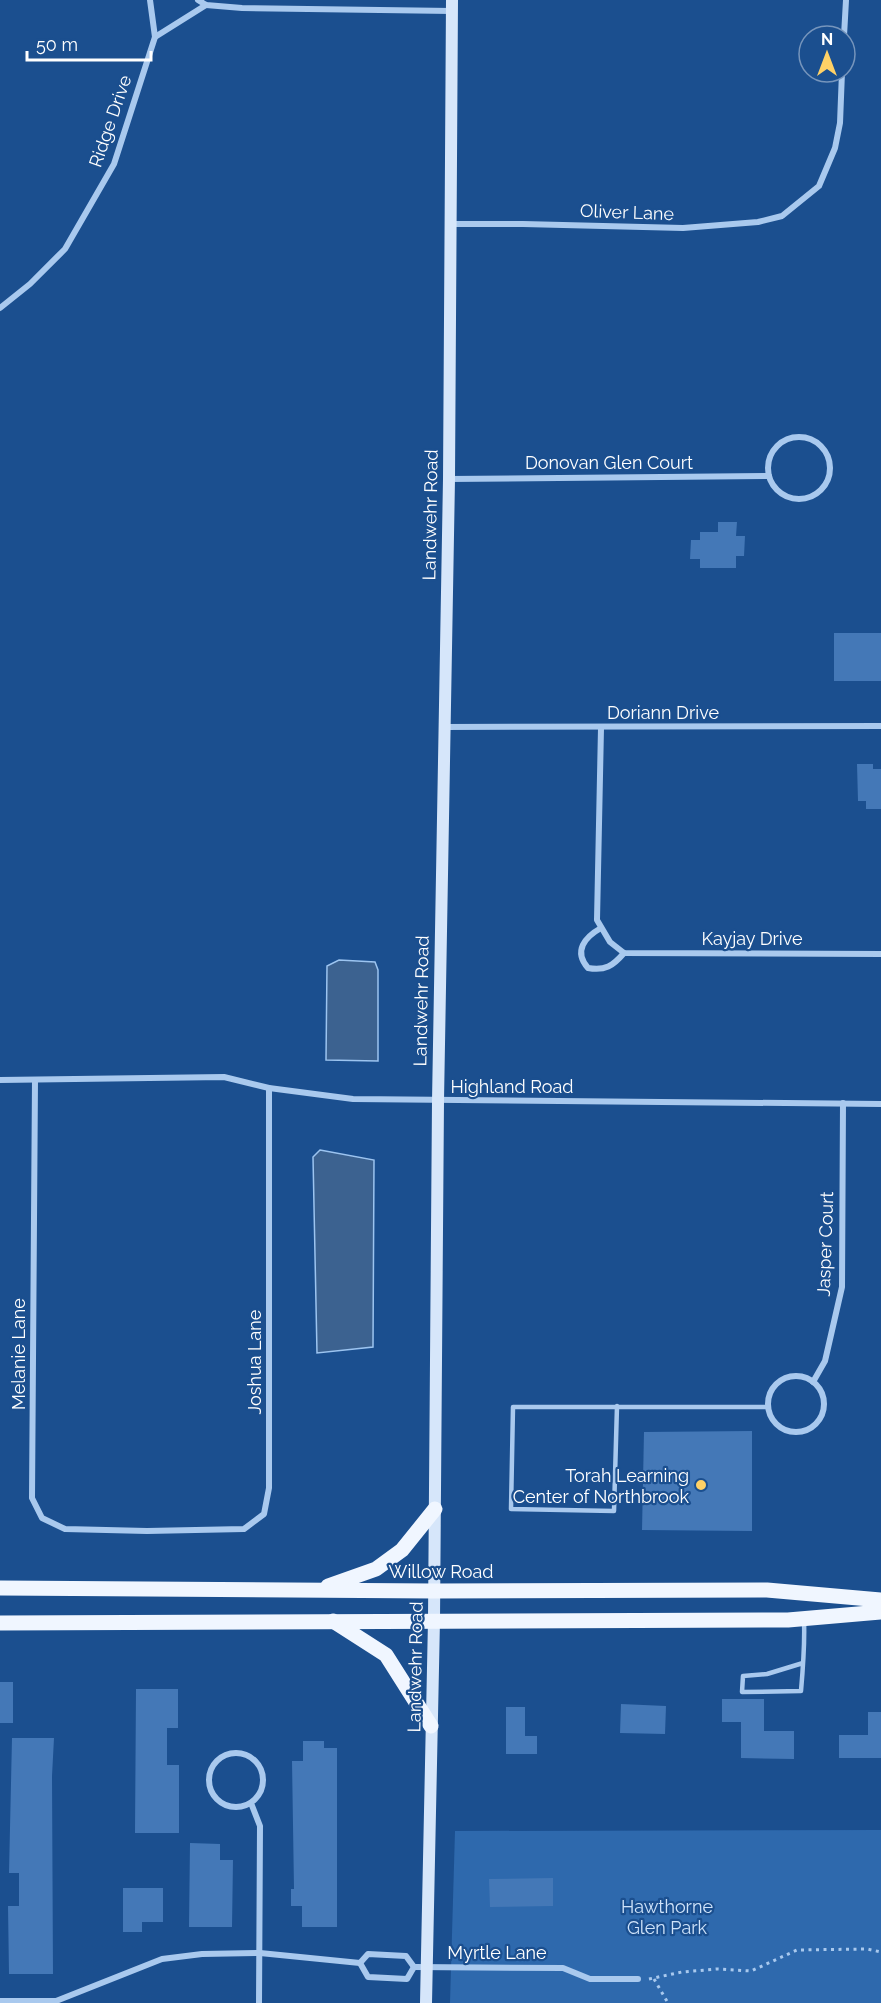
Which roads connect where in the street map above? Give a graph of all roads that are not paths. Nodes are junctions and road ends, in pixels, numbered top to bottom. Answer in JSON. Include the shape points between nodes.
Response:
{"nodes":[{"id":1,"x":150,"y":0,"type":"edge"},
{"id":2,"x":198,"y":0,"type":"edge"},
{"id":3,"x":846,"y":0,"type":"edge"},
{"id":4,"x":206,"y":5,"type":"junction"},
{"id":5,"x":452,"y":6,"type":"edge"},
{"id":6,"x":845,"y":24,"type":"edge"},
{"id":7,"x":155,"y":37,"type":"junction"},
{"id":8,"x":842,"y":84,"type":"edge"},
{"id":9,"x":451,"y":224,"type":"junction"},
{"id":10,"x":0,"y":308,"type":"edge"},
{"id":11,"x":769,"y":476,"type":"junction"},
{"id":12,"x":449,"y":479,"type":"junction"},
{"id":13,"x":881,"y":726,"type":"edge"},
{"id":14,"x":444,"y":727,"type":"junction"},
{"id":15,"x":601,"y":728,"type":"junction"},
{"id":16,"x":601,"y":928,"type":"junction"},
{"id":17,"x":624,"y":953,"type":"junction"},
{"id":18,"x":881,"y":954,"type":"edge"},
{"id":19,"x":0,"y":1080,"type":"edge"},
{"id":20,"x":35,"y":1080,"type":"junction"},
{"id":21,"x":268,"y":1088,"type":"junction"},
{"id":22,"x":438,"y":1101,"type":"junction"},
{"id":23,"x":843,"y":1103,"type":"junction"},
{"id":24,"x":881,"y":1104,"type":"edge"},
{"id":25,"x":813,"y":1382,"type":"junction"},
{"id":26,"x":616,"y":1407,"type":"junction"},
{"id":27,"x":768,"y":1407,"type":"junction"},
{"id":28,"x":435,"y":1509,"type":"junction"},
{"id":29,"x":147,"y":1531,"type":"joint"},
{"id":30,"x":0,"y":1588,"type":"edge"},
{"id":31,"x":314,"y":1590,"type":"junction"},
{"id":32,"x":434,"y":1591,"type":"junction"},
{"id":33,"x":881,"y":1600,"type":"edge"},
{"id":34,"x":881,"y":1612,"type":"edge"},
{"id":35,"x":804,"y":1618,"type":"junction"},
{"id":36,"x":434,"y":1620,"type":"junction"},
{"id":37,"x":333,"y":1621,"type":"junction"},
{"id":38,"x":0,"y":1623,"type":"edge"},
{"id":39,"x":803,"y":1663,"type":"junction"},
{"id":40,"x":431,"y":1726,"type":"junction"},
{"id":41,"x":251,"y":1803,"type":"junction"},
{"id":42,"x":260,"y":1953,"type":"junction"},
{"id":43,"x":360,"y":1964,"type":"junction"},
{"id":44,"x":420,"y":1967,"type":"junction"},
{"id":45,"x":638,"y":1979,"type":"road end"},
{"id":46,"x":0,"y":2001,"type":"edge"},
{"id":47,"x":259,"y":2003,"type":"edge"},
{"id":48,"x":426,"y":2003,"type":"edge"}],
"edges":[{"from":1,"to":7,"type":"street"},
{"from":2,"to":4,"type":"street"},
{"from":3,"to":6,"type":"street"},
{"from":4,"to":5,"type":"street"},
{"from":4,"to":7,"type":"street"},
{"from":5,"to":9,"type":"main road","name":"Landwehr Road"},
{"from":7,"to":10,"type":"street","name":"Ridge Drive","via":[[114,164],[104,183],[65,249]]},
{"from":8,"to":9,"type":"street","name":"Oliver Lane","via":[[835,148],[819,186],[782,216],[758,222],[683,228]]},
{"from":9,"to":12,"type":"main road","name":"Landwehr Road"},
{"from":11,"to":11,"type":"street","via":[[787,497],[806,498],[822,489],[831,472],[831,462],[813,439],[793,437],[775,447],[770,456]]},
{"from":11,"to":12,"type":"street","name":"Donovan Glen Court"},
{"from":12,"to":14,"type":"main road","name":"Landwehr Road"},
{"from":13,"to":15,"type":"street","name":"Doriann Drive"},
{"from":14,"to":15,"type":"street","name":"Doriann Drive"},
{"from":14,"to":22,"type":"main road","name":"Landwehr Road"},
{"from":15,"to":16,"type":"street","via":[[597,920]]},
{"from":16,"to":17,"type":"street","via":[[609,942]]},
{"from":16,"to":17,"type":"street","via":[[589,934],[580,952],[588,968],[607,968]]},
{"from":17,"to":18,"type":"street","name":"Kayjay Drive"},
{"from":19,"to":20,"type":"street","name":"Highland Road"},
{"from":20,"to":21,"type":"street","name":"Highland Road","via":[[224,1077]]},
{"from":20,"to":29,"type":"street","name":"Melanie Lane","via":[[32,1498],[42,1518],[65,1529]]},
{"from":21,"to":22,"type":"street","name":"Highland Road","via":[[353,1099]]},
{"from":21,"to":29,"type":"street","name":"Joshua Lane","via":[[268,1488],[264,1514],[244,1529]]},
{"from":22,"to":23,"type":"street","name":"Highland Road"},
{"from":22,"to":28,"type":"main road","name":"Landwehr Road"},
{"from":23,"to":24,"type":"street","name":"Highland Road"},
{"from":23,"to":25,"type":"street","name":"Jasper Court","via":[[842,1287],[825,1360]]},
{"from":25,"to":27,"type":"street","via":[[798,1376],[782,1379],[771,1391]]},
{"from":25,"to":27,"type":"street","via":[[824,1405],[810,1428],[783,1429]]},
{"from":26,"to":26,"type":"lane","via":[[513,1407],[511,1509],[614,1511]]},
{"from":26,"to":27,"type":"lane"},
{"from":28,"to":31,"type":"main road","via":[[402,1550],[376,1569]]},
{"from":28,"to":32,"type":"main road","name":"Landwehr Road"},
{"from":30,"to":31,"type":"main road","name":"Willow Road"},
{"from":31,"to":32,"type":"main road","name":"Willow Road"},
{"from":32,"to":33,"type":"main road","name":"Willow Road","via":[[767,1590]]},
{"from":32,"to":36,"type":"main road","name":"Landwehr Road"},
{"from":34,"to":35,"type":"main road"},
{"from":35,"to":36,"type":"main road"},
{"from":35,"to":39,"type":"lane"},
{"from":36,"to":37,"type":"main road"},
{"from":36,"to":40,"type":"main road","name":"Landwehr Road"},
{"from":37,"to":38,"type":"main road"},
{"from":37,"to":40,"type":"main road","via":[[386,1655]]},
{"from":39,"to":39,"type":"lane","via":[[801,1691],[742,1692],[743,1676],[767,1674]]},
{"from":40,"to":44,"type":"main road","name":"Landwehr Road"},
{"from":41,"to":41,"type":"street","via":[[263,1780],[257,1764],[243,1754],[218,1760],[209,1782],[214,1797],[227,1806]]},
{"from":41,"to":42,"type":"street","via":[[260,1826]]},
{"from":42,"to":43,"type":"street"},
{"from":42,"to":46,"type":"street","via":[[162,1959],[56,2001]]},
{"from":42,"to":47,"type":"street"},
{"from":43,"to":44,"type":"street","via":[[368,1954],[406,1956]]},
{"from":43,"to":44,"type":"street","via":[[368,1977],[407,1979]]},
{"from":44,"to":45,"type":"street","name":"Myrtle Lane","via":[[563,1968],[590,1979]]},
{"from":44,"to":48,"type":"main road","name":"Landwehr Road"}]}
